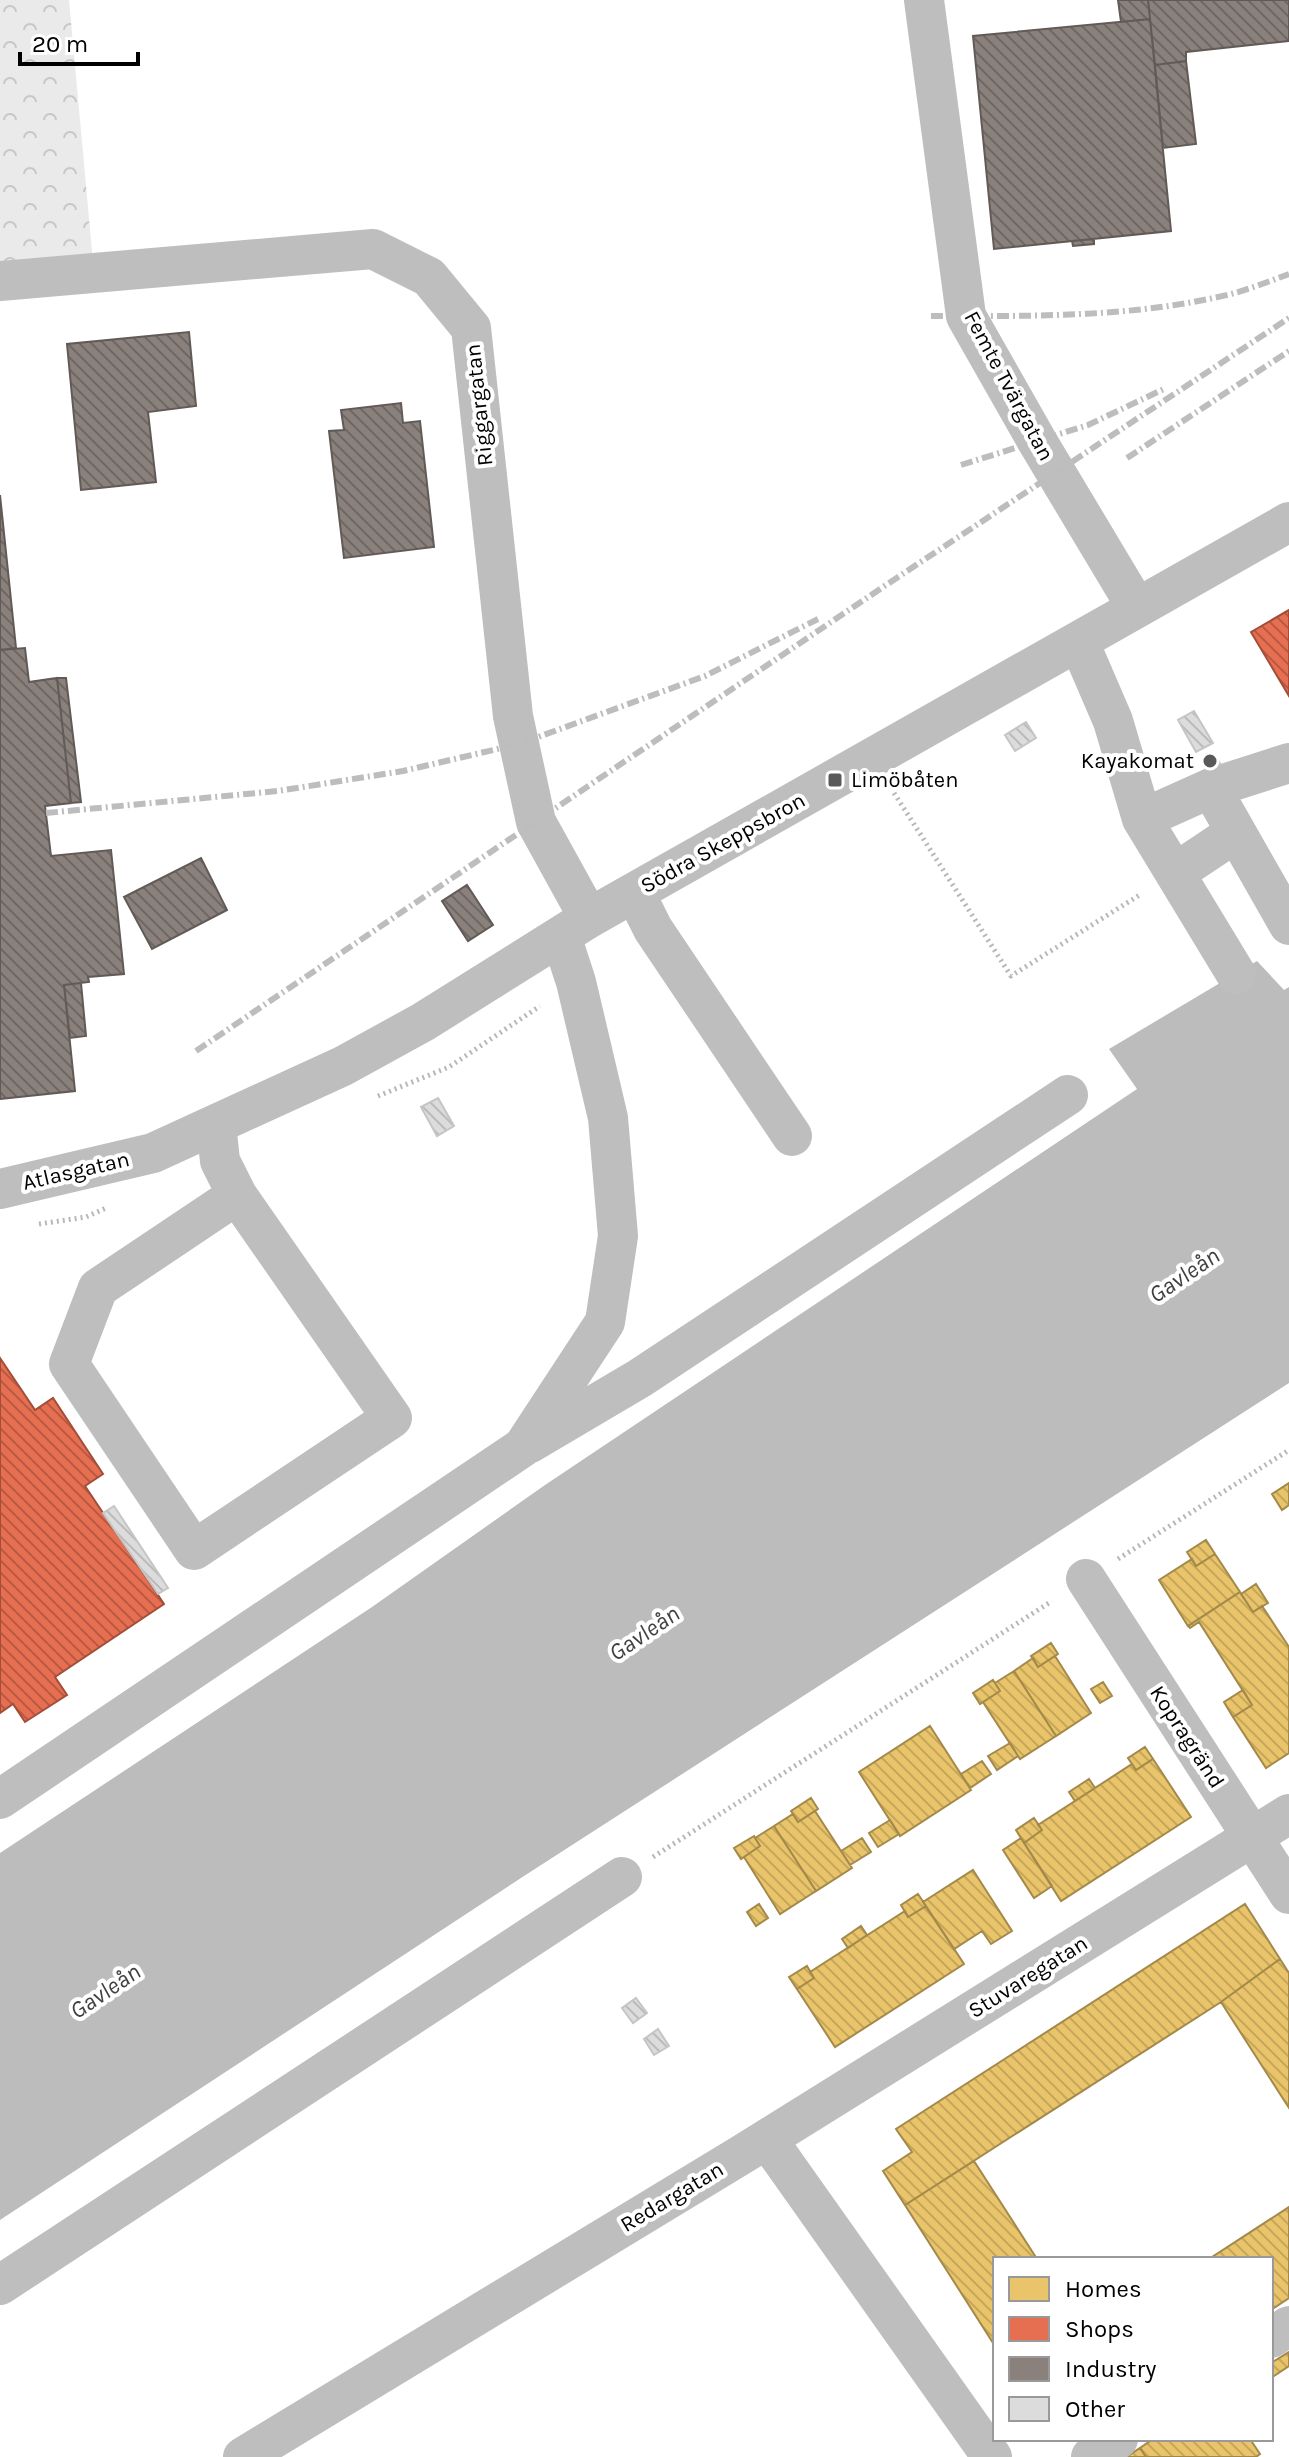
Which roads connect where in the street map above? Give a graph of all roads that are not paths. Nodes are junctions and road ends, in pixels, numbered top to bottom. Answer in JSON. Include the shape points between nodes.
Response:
{"nodes":[{"id":1,"x":924,"y":0,"type":"edge"},
{"id":2,"x":0,"y":281,"type":"edge"},
{"id":3,"x":1289,"y":522,"type":"edge"},
{"id":4,"x":1137,"y":608,"type":"junction"},
{"id":5,"x":1079,"y":642,"type":"junction"},
{"id":6,"x":1289,"y":763,"type":"edge"},
{"id":7,"x":1211,"y":788,"type":"junction"},
{"id":8,"x":1142,"y":819,"type":"junction"},
{"id":9,"x":1235,"y":833,"type":"junction"},
{"id":10,"x":1175,"y":873,"type":"junction"},
{"id":11,"x":635,"y":893,"type":"junction"},
{"id":12,"x":1289,"y":925,"type":"edge"},
{"id":13,"x":575,"y":927,"type":"junction"},
{"id":14,"x":1236,"y":974,"type":"dead end"},
{"id":15,"x":1068,"y":1095,"type":"dead end"},
{"id":16,"x":216,"y":1124,"type":"junction"},
{"id":17,"x":792,"y":1136,"type":"dead end"},
{"id":18,"x":153,"y":1153,"type":"joint"},
{"id":19,"x":0,"y":1189,"type":"edge"},
{"id":20,"x":237,"y":1195,"type":"junction"},
{"id":21,"x":523,"y":1447,"type":"junction"},
{"id":22,"x":1086,"y":1579,"type":"road end"},
{"id":23,"x":0,"y":1799,"type":"edge"},
{"id":24,"x":1289,"y":1814,"type":"edge"},
{"id":25,"x":1253,"y":1838,"type":"junction"},
{"id":26,"x":622,"y":1877,"type":"road end"},
{"id":27,"x":1289,"y":1894,"type":"edge"},
{"id":28,"x":767,"y":2139,"type":"junction"},
{"id":29,"x":0,"y":2285,"type":"edge"},
{"id":30,"x":1115,"y":2441,"type":"edge"},
{"id":31,"x":243,"y":2457,"type":"edge"},
{"id":32,"x":992,"y":2457,"type":"edge"},
{"id":33,"x":1091,"y":2457,"type":"edge"}],
"edges":[{"from":1,"to":4,"type":"street","name":"Femte Tvärgatan","via":[[966,316]]},
{"from":2,"to":13,"type":"street","name":"Riggargatan","via":[[373,249],[429,277],[471,328],[513,716],[536,822]]},
{"from":3,"to":4,"type":"street","name":"Södra Skeppsbron"},
{"from":4,"to":5,"type":"street","name":"Södra Skeppsbron"},
{"from":5,"to":8,"type":"street","via":[[1113,721]]},
{"from":5,"to":11,"type":"street","name":"Södra Skeppsbron"},
{"from":6,"to":7,"type":"street"},
{"from":7,"to":8,"type":"street"},
{"from":7,"to":9,"type":"street"},
{"from":8,"to":10,"type":"street"},
{"from":9,"to":10,"type":"street"},
{"from":9,"to":12,"type":"street"},
{"from":10,"to":14,"type":"street"},
{"from":11,"to":13,"type":"street","name":"Södra Skeppsbron"},
{"from":11,"to":17,"type":"street","via":[[653,929]]},
{"from":13,"to":16,"type":"street","name":"Södra Skeppsbron","via":[[343,1066]]},
{"from":13,"to":21,"type":"street","name":"Riggargatan","via":[[576,982],[608,1118],[618,1236],[605,1322]]},
{"from":15,"to":21,"type":"street","via":[[640,1378]]},
{"from":16,"to":18,"type":"street","name":"Södra Skeppsbron"},
{"from":16,"to":20,"type":"street","via":[[220,1161]]},
{"from":18,"to":19,"type":"street","name":"Atlasgatan"},
{"from":20,"to":20,"type":"street","via":[[392,1418],[194,1550],[69,1364],[98,1288]]},
{"from":21,"to":23,"type":"street"},
{"from":22,"to":25,"type":"street","name":"Kopragränd"},
{"from":24,"to":25,"type":"street","name":"Stuvaregatan"},
{"from":25,"to":27,"type":"street","name":"Kopragränd"},
{"from":25,"to":28,"type":"street","name":"Stuvaregatan"},
{"from":26,"to":29,"type":"street"},
{"from":28,"to":31,"type":"street","name":"Redargatan"},
{"from":28,"to":32,"type":"street"},
{"from":30,"to":33,"type":"street"}]}
